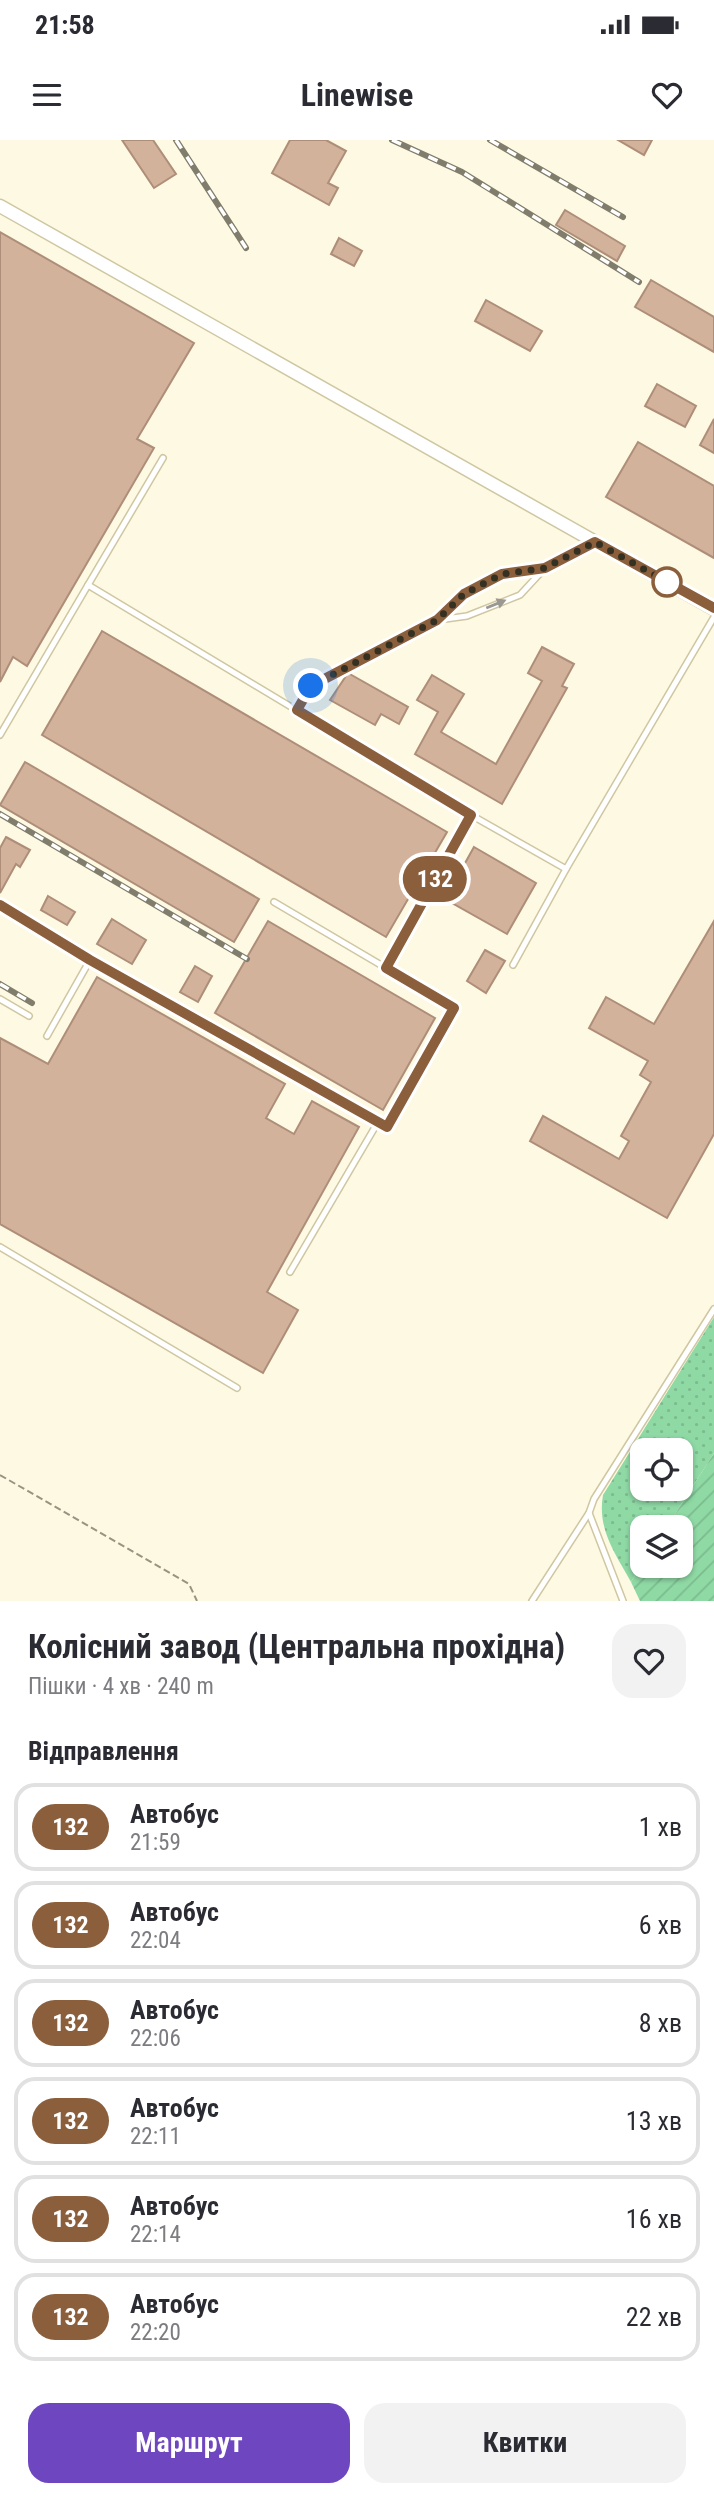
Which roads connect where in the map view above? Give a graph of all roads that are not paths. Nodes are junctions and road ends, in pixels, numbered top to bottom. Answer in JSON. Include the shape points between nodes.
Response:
{"nodes":[{"id":1,"x":0,"y":206,"type":"edge"},
{"id":2,"x":163,"y":458,"type":"dead end"},
{"id":3,"x":595,"y":542,"type":"junction"},
{"id":4,"x":545,"y":568,"type":"junction"},
{"id":5,"x":88,"y":585,"type":"junction"},
{"id":6,"x":714,"y":608,"type":"edge"},
{"id":7,"x":714,"y":617,"type":"edge"},
{"id":8,"x":437,"y":620,"type":"junction"},
{"id":9,"x":297,"y":710,"type":"junction"},
{"id":10,"x":0,"y":735,"type":"edge"},
{"id":11,"x":471,"y":815,"type":"junction"},
{"id":12,"x":566,"y":869,"type":"junction"},
{"id":13,"x":274,"y":902,"type":"dead end"},
{"id":14,"x":0,"y":905,"type":"edge"},
{"id":15,"x":90,"y":960,"type":"junction"},
{"id":16,"x":513,"y":964,"type":"dead end"},
{"id":17,"x":386,"y":968,"type":"junction"},
{"id":18,"x":0,"y":999,"type":"edge"},
{"id":19,"x":29,"y":1016,"type":"dead end"},
{"id":20,"x":47,"y":1036,"type":"dead end"},
{"id":21,"x":378,"y":1122,"type":"junction"},
{"id":22,"x":0,"y":1247,"type":"edge"},
{"id":23,"x":290,"y":1272,"type":"dead end"},
{"id":24,"x":714,"y":1308,"type":"edge"},
{"id":25,"x":237,"y":1388,"type":"dead end"},
{"id":26,"x":589,"y":1513,"type":"junction"},
{"id":27,"x":532,"y":1601,"type":"edge"},
{"id":28,"x":623,"y":1601,"type":"edge"}],
"edges":[{"from":1,"to":3,"type":"street"},
{"from":2,"to":5,"type":"lane"},
{"from":3,"to":4,"type":"lane"},
{"from":3,"to":6,"type":"street"},
{"from":4,"to":8,"type":"lane","via":[[502,574],[464,594]]},
{"from":8,"to":4,"type":"lane","one_way":true,"via":[[467,616],[520,595]]},
{"from":5,"to":9,"type":"lane"},
{"from":5,"to":10,"type":"lane"},
{"from":7,"to":12,"type":"lane"},
{"from":8,"to":9,"type":"lane","via":[[311,686]]},
{"from":9,"to":11,"type":"lane"},
{"from":11,"to":12,"type":"lane"},
{"from":11,"to":17,"type":"lane"},
{"from":12,"to":16,"type":"lane"},
{"from":13,"to":17,"type":"lane"},
{"from":14,"to":15,"type":"lane"},
{"from":15,"to":20,"type":"lane"},
{"from":15,"to":21,"type":"lane"},
{"from":17,"to":21,"type":"lane","via":[[454,1008],[387,1127]]},
{"from":18,"to":19,"type":"lane"},
{"from":21,"to":23,"type":"lane"},
{"from":22,"to":25,"type":"lane"},
{"from":24,"to":26,"type":"lane"},
{"from":26,"to":27,"type":"lane"},
{"from":26,"to":28,"type":"lane"}]}
